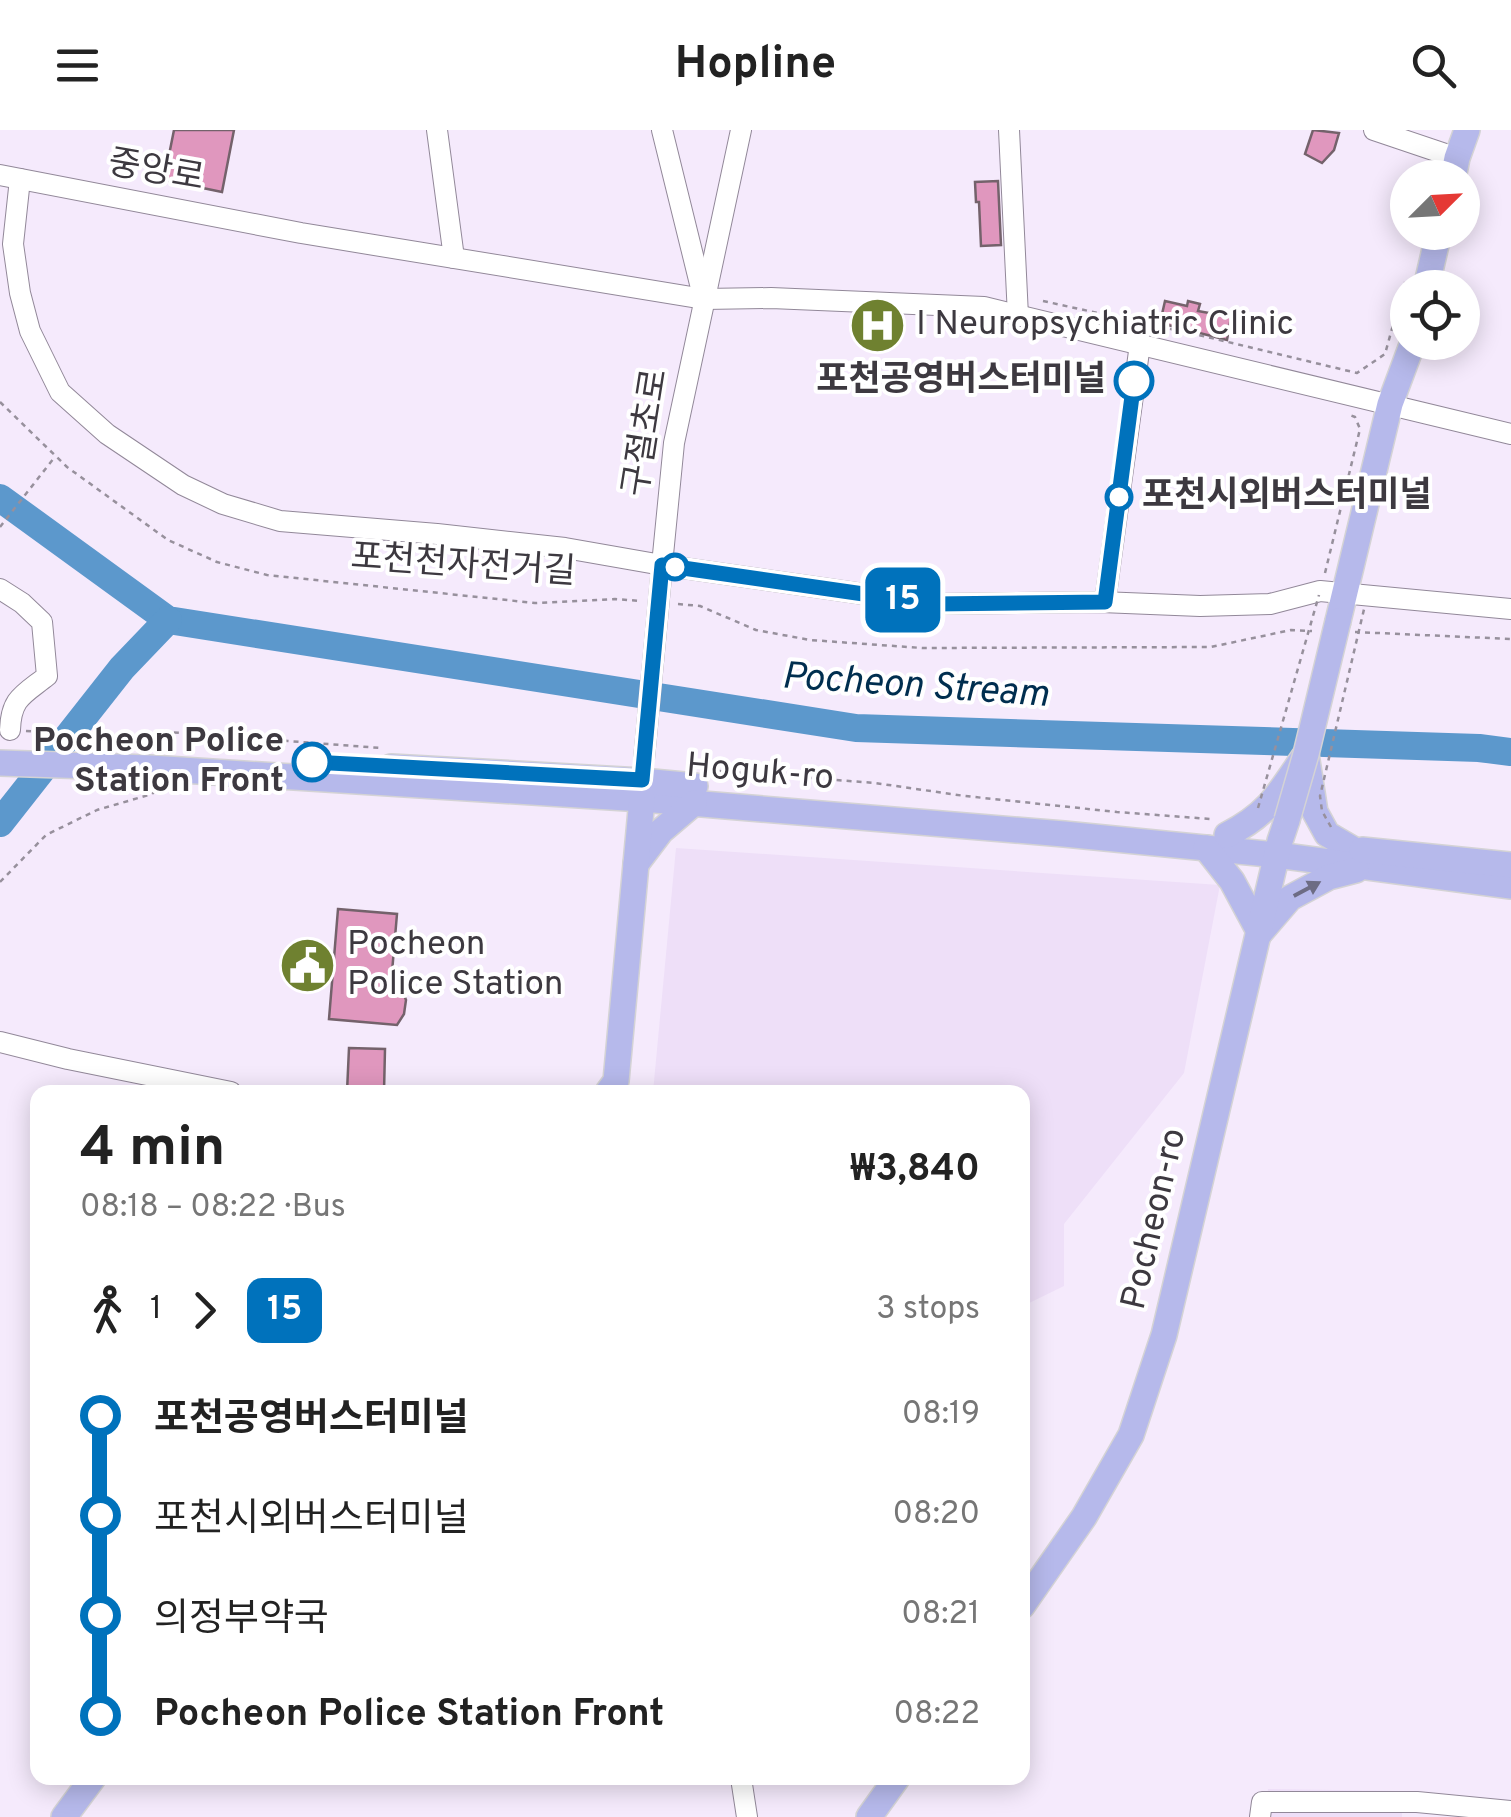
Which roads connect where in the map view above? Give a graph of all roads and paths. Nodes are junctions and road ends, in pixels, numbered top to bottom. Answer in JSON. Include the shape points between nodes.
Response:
{"nodes":[{"id":1,"x":437,"y":130,"type":"edge"},
{"id":2,"x":662,"y":130,"type":"edge"},
{"id":3,"x":741,"y":130,"type":"edge"},
{"id":4,"x":1009,"y":130,"type":"edge"},
{"id":5,"x":1374,"y":130,"type":"edge"},
{"id":6,"x":1467,"y":130,"type":"edge"},
{"id":7,"x":1438,"y":160,"type":"edge"},
{"id":8,"x":1458,"y":160,"type":"edge"},
{"id":9,"x":10,"y":177,"type":"edge"},
{"id":10,"x":454,"y":258,"type":"junction"},
{"id":11,"x":704,"y":299,"type":"junction"},
{"id":12,"x":1043,"y":301,"type":"dead end"},
{"id":13,"x":1018,"y":316,"type":"junction"},
{"id":14,"x":1390,"y":343,"type":"edge"},
{"id":15,"x":1140,"y":344,"type":"junction"},
{"id":16,"x":1406,"y":360,"type":"edge"},
{"id":17,"x":0,"y":402,"type":"edge"},
{"id":18,"x":1390,"y":404,"type":"junction"},
{"id":19,"x":1342,"y":412,"type":"dead end"},
{"id":20,"x":1511,"y":434,"type":"edge"},
{"id":21,"x":56,"y":454,"type":"junction"},
{"id":22,"x":0,"y":527,"type":"edge"},
{"id":23,"x":661,"y":571,"type":"junction"},
{"id":24,"x":0,"y":589,"type":"edge"},
{"id":25,"x":1337,"y":596,"type":"junction"},
{"id":26,"x":649,"y":602,"type":"dead end"},
{"id":27,"x":1105,"y":602,"type":"junction"},
{"id":28,"x":666,"y":603,"type":"dead end"},
{"id":29,"x":1511,"y":609,"type":"edge"},
{"id":30,"x":1336,"y":628,"type":"junction"},
{"id":31,"x":1511,"y":639,"type":"edge"},
{"id":32,"x":5,"y":738,"type":"edge"},
{"id":33,"x":378,"y":747,"type":"dead end"},
{"id":34,"x":1306,"y":754,"type":"junction"},
{"id":35,"x":0,"y":763,"type":"edge"},
{"id":36,"x":164,"y":764,"type":"junction"},
{"id":37,"x":707,"y":770,"type":"dead end"},
{"id":38,"x":643,"y":779,"type":"junction"},
{"id":39,"x":694,"y":803,"type":"junction"},
{"id":40,"x":1254,"y":815,"type":"junction"},
{"id":41,"x":1322,"y":819,"type":"junction"},
{"id":42,"x":1218,"y":834,"type":"junction"},
{"id":43,"x":1282,"y":839,"type":"junction"},
{"id":44,"x":1360,"y":858,"type":"junction"},
{"id":45,"x":636,"y":864,"type":"junction"},
{"id":46,"x":1511,"y":865,"type":"edge"},
{"id":47,"x":0,"y":882,"type":"edge"},
{"id":48,"x":1511,"y":886,"type":"edge"},
{"id":49,"x":1260,"y":934,"type":"junction"},
{"id":50,"x":0,"y":1042,"type":"edge"},
{"id":51,"x":196,"y":1085,"type":"edge"},
{"id":52,"x":614,"y":1085,"type":"edge"},
{"id":53,"x":1030,"y":1594,"type":"edge"},
{"id":54,"x":88,"y":1785,"type":"edge"},
{"id":55,"x":742,"y":1785,"type":"edge"},
{"id":56,"x":892,"y":1785,"type":"edge"},
{"id":57,"x":1511,"y":1811,"type":"edge"},
{"id":58,"x":64,"y":1817,"type":"edge"},
{"id":59,"x":747,"y":1817,"type":"edge"},
{"id":60,"x":869,"y":1817,"type":"edge"},
{"id":61,"x":1260,"y":1817,"type":"edge"}],
"edges":[{"from":1,"to":10,"type":"street"},
{"from":2,"to":11,"type":"street"},
{"from":3,"to":11,"type":"street","name":"구절초로"},
{"from":4,"to":13,"type":"street"},
{"from":5,"to":7,"type":"street"},
{"from":6,"to":8,"type":"main road"},
{"from":9,"to":10,"type":"street","name":"중앙로"},
{"from":9,"to":23,"type":"street","via":[[20,293],[30,332],[60,392],[182,485],[280,521],[565,548]]},
{"from":10,"to":11,"type":"street","name":"중앙로"},
{"from":11,"to":13,"type":"street","name":"중앙로","via":[[984,307]]},
{"from":11,"to":23,"type":"street","name":"구절초로","via":[[674,444]]},
{"from":12,"to":14,"type":"path","via":[[1357,373]]},
{"from":13,"to":15,"type":"street","name":"중앙로"},
{"from":15,"to":18,"type":"street","name":"중앙로"},
{"from":15,"to":27,"type":"street"},
{"from":16,"to":18,"type":"main road"},
{"from":17,"to":21,"type":"path","name":"포천천자전거길"},
{"from":18,"to":20,"type":"street","name":"중앙로"},
{"from":18,"to":25,"type":"main road"},
{"from":19,"to":25,"type":"path","via":[[1360,429]]},
{"from":21,"to":22,"type":"path"},
{"from":21,"to":26,"type":"path","name":"포천천자전거길","via":[[168,540],[267,575],[535,603]]},
{"from":23,"to":27,"type":"street","via":[[933,604]]},
{"from":23,"to":38,"type":"street","name":"구절초로","bridge":true},
{"from":24,"to":32,"type":"street","via":[[42,622],[46,676],[11,710]]},
{"from":25,"to":27,"type":"street","via":[[1200,606]]},
{"from":25,"to":29,"type":"street"},
{"from":25,"to":30,"type":"main road"},
{"from":25,"to":40,"type":"path","bridge":true},
{"from":25,"to":41,"type":"path","bridge":true},
{"from":28,"to":30,"type":"path","via":[[700,606],[756,630],[810,640],[922,648],[1211,647]]},
{"from":30,"to":31,"type":"path"},
{"from":30,"to":34,"type":"main road","name":"Pocheon-ro","bridge":true},
{"from":32,"to":33,"type":"path","via":[[152,740],[168,732]]},
{"from":32,"to":36,"type":"main road","name":"Hoguk-ro"},
{"from":34,"to":40,"type":"main road","bridge":true,"via":[[1274,802]]},
{"from":34,"to":41,"type":"main road"},
{"from":34,"to":43,"type":"main road","name":"Pocheon-ro","bridge":true},
{"from":35,"to":36,"type":"main road","name":"Hoguk-ro"},
{"from":36,"to":38,"type":"main road","name":"Hoguk-ro"},
{"from":36,"to":47,"type":"path","via":[[152,794],[46,834]]},
{"from":37,"to":42,"type":"path","via":[[1060,806]]},
{"from":38,"to":39,"type":"main road","name":"Hoguk-ro"},
{"from":38,"to":42,"type":"main road","name":"Hoguk-ro"},
{"from":38,"to":45,"type":"main road"},
{"from":39,"to":42,"type":"main road","name":"Hoguk-ro"},
{"from":39,"to":45,"type":"main road","via":[[661,830]]},
{"from":40,"to":42,"type":"main road"},
{"from":41,"to":44,"type":"main road","via":[[1327,834]]},
{"from":42,"to":43,"type":"main road","name":"Hoguk-ro"},
{"from":42,"to":49,"type":"main road","via":[[1232,881]]},
{"from":43,"to":44,"type":"main road","name":"Hoguk-ro"},
{"from":43,"to":49,"type":"main road","name":"Pocheon-ro"},
{"from":44,"to":46,"type":"main road","name":"Hoguk-ro"},
{"from":44,"to":48,"type":"main road","name":"Hoguk-ro"},
{"from":49,"to":44,"type":"main road","one_way":true,"via":[[1290,898]]},
{"from":45,"to":52,"type":"main road"},
{"from":49,"to":53,"type":"main road","name":"Pocheon-ro","via":[[1164,1335],[1130,1435]]},
{"from":50,"to":51,"type":"street"},
{"from":54,"to":58,"type":"main road"},
{"from":55,"to":59,"type":"street"},
{"from":56,"to":60,"type":"main road"},
{"from":57,"to":61,"type":"street","via":[[1418,1802],[1262,1802]]}]}
